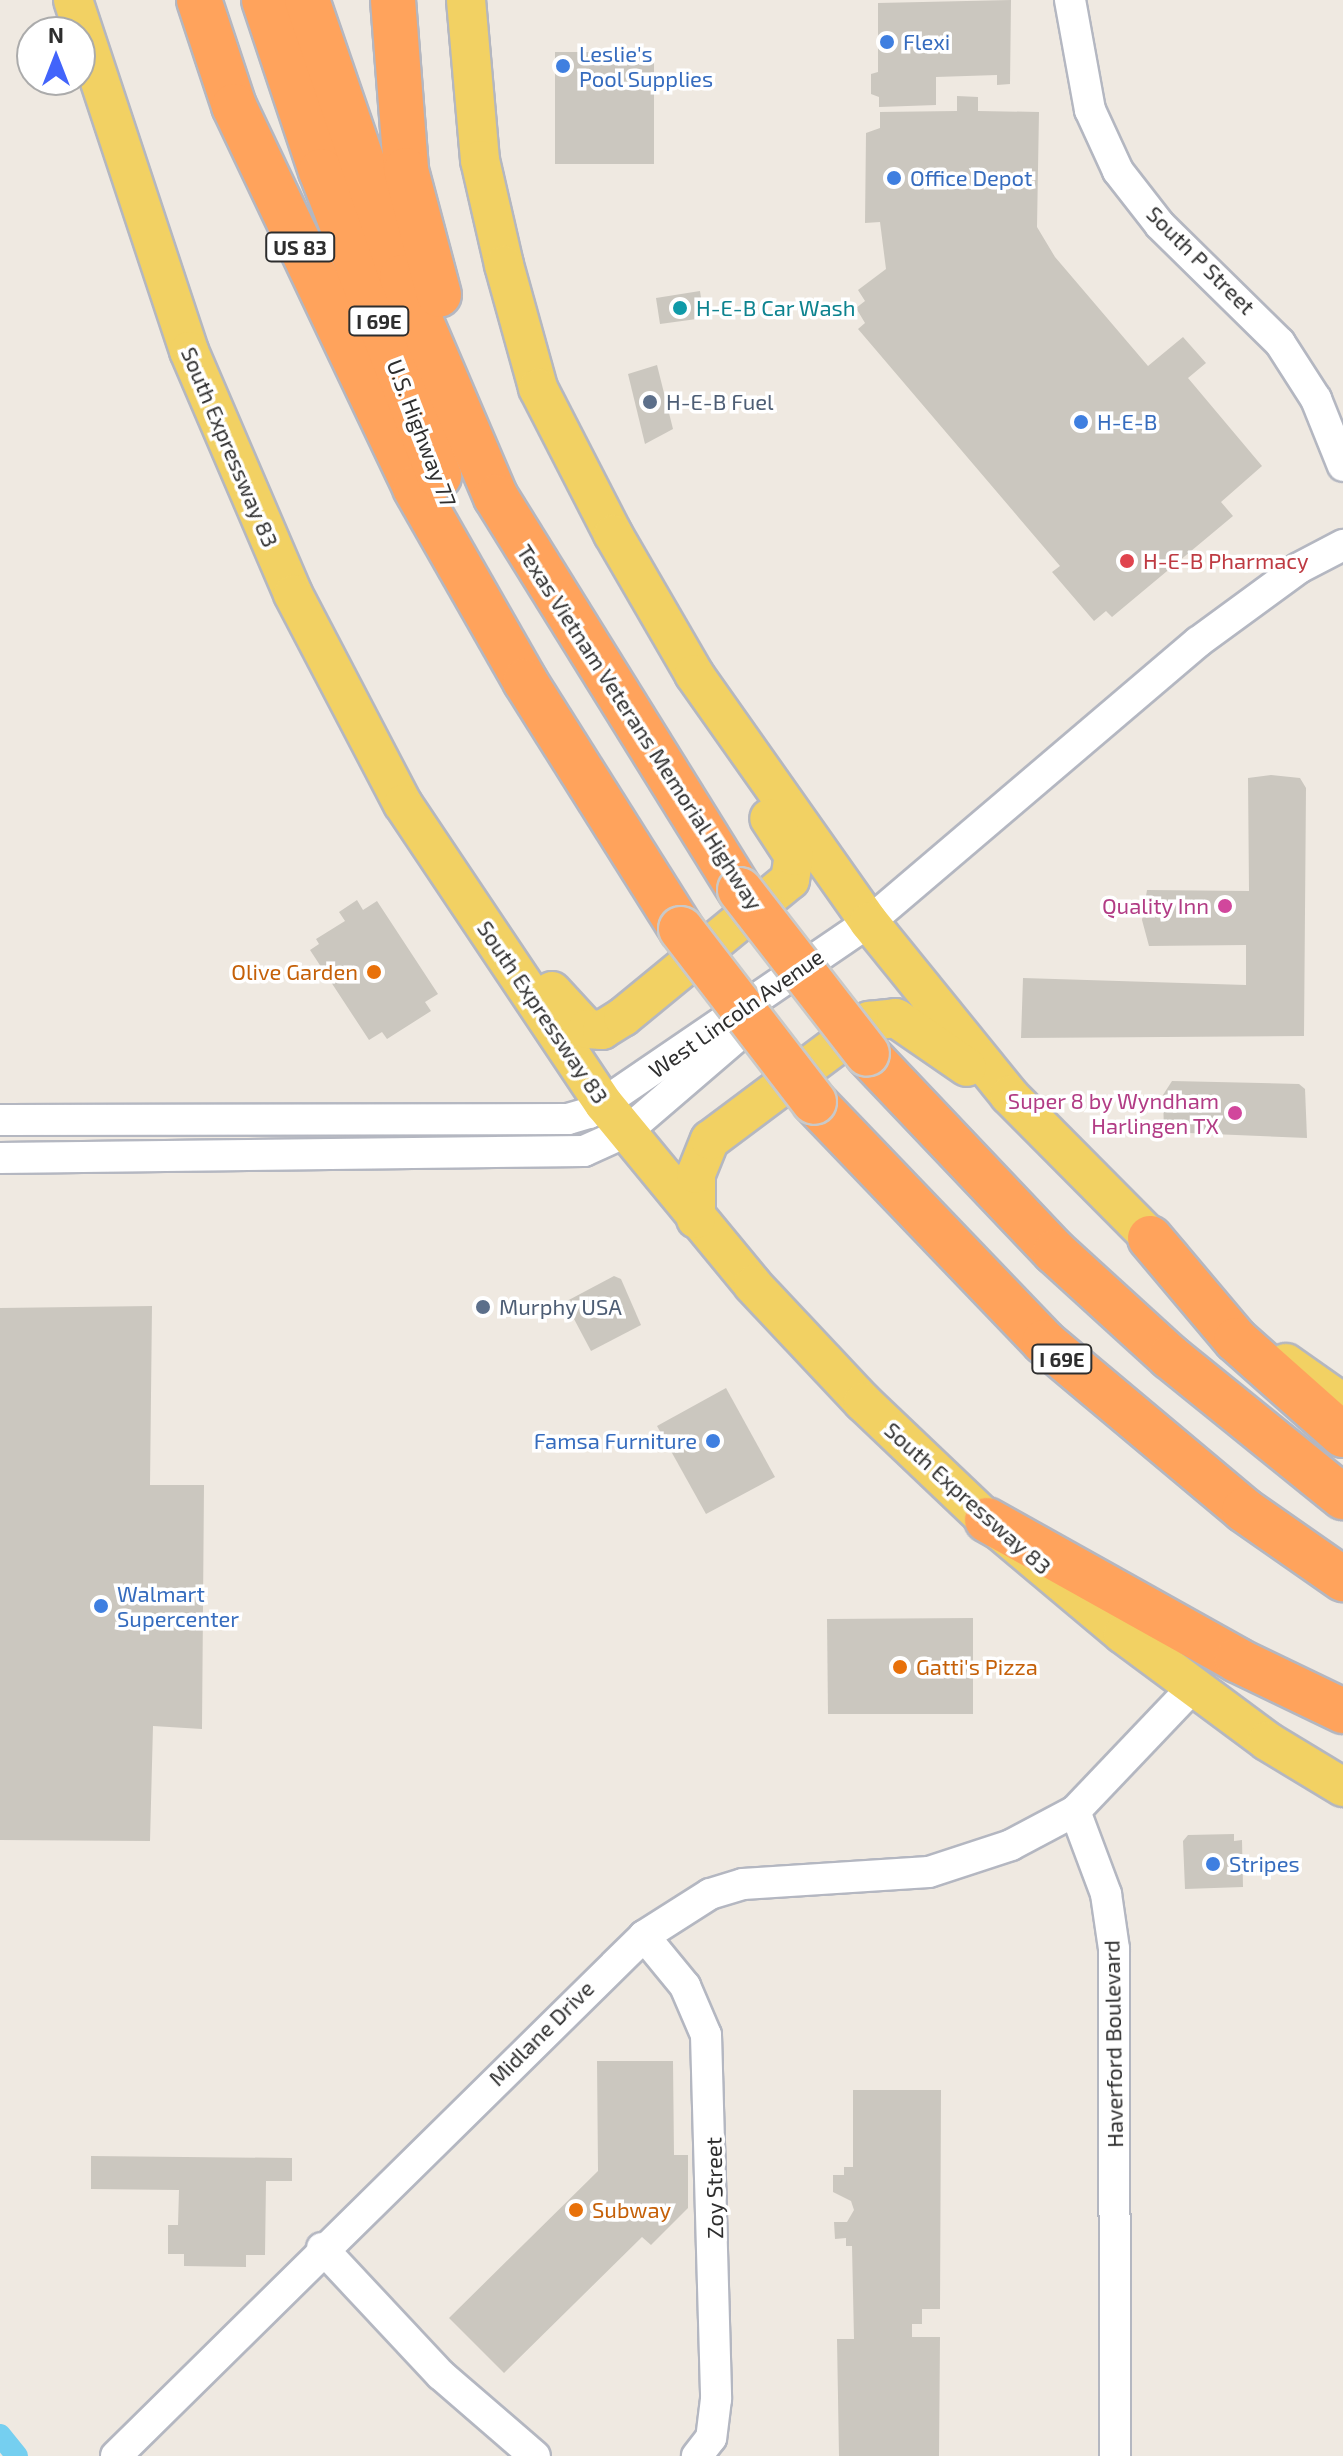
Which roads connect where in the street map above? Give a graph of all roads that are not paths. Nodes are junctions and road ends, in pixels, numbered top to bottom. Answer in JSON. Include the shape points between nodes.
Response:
{"nodes":[{"id":1,"x":73,"y":0,"type":"edge"},
{"id":2,"x":199,"y":0,"type":"edge"},
{"id":3,"x":264,"y":0,"type":"edge"},
{"id":4,"x":307,"y":0,"type":"edge"},
{"id":5,"x":393,"y":0,"type":"edge"},
{"id":6,"x":466,"y":0,"type":"edge"},
{"id":7,"x":1070,"y":0,"type":"edge"},
{"id":8,"x":1343,"y":466,"type":"edge"},
{"id":9,"x":513,"y":530,"type":"junction"},
{"id":10,"x":1343,"y":545,"type":"edge"},
{"id":11,"x":501,"y":639,"type":"junction"},
{"id":12,"x":694,"y":674,"type":"junction"},
{"id":13,"x":431,"y":842,"type":"junction"},
{"id":14,"x":869,"y":922,"type":"junction"},
{"id":15,"x":1009,"y":1095,"type":"junction"},
{"id":16,"x":615,"y":1118,"type":"junction"},
{"id":17,"x":0,"y":1120,"type":"edge"},
{"id":18,"x":0,"y":1158,"type":"edge"},
{"id":19,"x":696,"y":1219,"type":"junction"},
{"id":20,"x":1150,"y":1238,"type":"junction"},
{"id":21,"x":1343,"y":1403,"type":"edge"},
{"id":22,"x":1343,"y":1435,"type":"edge"},
{"id":23,"x":1343,"y":1497,"type":"edge"},
{"id":24,"x":987,"y":1520,"type":"junction"},
{"id":25,"x":1343,"y":1579,"type":"edge"},
{"id":26,"x":1194,"y":1686,"type":"junction"},
{"id":27,"x":1343,"y":1711,"type":"edge"},
{"id":28,"x":1343,"y":1787,"type":"edge"},
{"id":29,"x":1075,"y":1811,"type":"junction"},
{"id":30,"x":644,"y":1936,"type":"junction"},
{"id":31,"x":322,"y":2248,"type":"junction"},
{"id":32,"x":116,"y":2456,"type":"edge"},
{"id":33,"x":535,"y":2456,"type":"edge"},
{"id":34,"x":697,"y":2456,"type":"edge"},
{"id":35,"x":1115,"y":2456,"type":"edge"}],
"edges":[{"from":1,"to":13,"type":"main road","name":"South Expressway 83","via":[[189,351],[235,468],[300,608],[403,804]]},
{"from":2,"to":11,"type":"highway","number":"US 83","via":[[234,106],[415,488]]},
{"from":3,"to":11,"type":"highway","name":"U.S. Highway 77","number":"I 69E","via":[[321,171]]},
{"from":4,"to":9,"type":"highway","name":"U.S. Highway 77","number":"I 69E","via":[[402,277]]},
{"from":5,"to":9,"type":"highway","via":[[398,107],[414,207]]},
{"from":6,"to":12,"type":"main road","via":[[480,160],[538,388]]},
{"from":7,"to":8,"type":"street","name":"South P Street","via":[[1090,110],[1118,171],[1160,225],[1280,343],[1316,399]]},
{"from":9,"to":23,"type":"highway","name":"Texas Vietnam Veterans Memorial Highway","number":"I 69E","bridge":true,"via":[[648,736],[740,890],[867,1054],[1055,1252],[1170,1357]]},
{"from":10,"to":14,"type":"street","name":"West Lincoln Avenue","via":[[1299,568],[1198,642]]},
{"from":11,"to":25,"type":"highway","number":"I 69E","bridge":true,"via":[[681,929],[814,1102],[1044,1342],[1232,1500]]},
{"from":12,"to":13,"type":"main road","via":[[698,703],[712,731],[786,841],[793,869],[790,880],[610,1026],[593,1030],[573,1019],[457,850]]},
{"from":12,"to":14,"type":"main road"},
{"from":13,"to":16,"type":"main road","name":"South Expressway 83"},
{"from":14,"to":15,"type":"main road"},
{"from":14,"to":16,"type":"street","name":"West Lincoln Avenue"},
{"from":15,"to":19,"type":"main road","via":[[922,1031],[896,1018],[869,1021],[710,1140],[696,1174]]},
{"from":15,"to":20,"type":"main road"},
{"from":16,"to":17,"type":"street","name":"West Lincoln Avenue"},
{"from":16,"to":18,"type":"street","name":"West Lincoln Avenue","via":[[584,1151],[553,1155]]},
{"from":16,"to":19,"type":"main road","name":"South Expressway 83"},
{"from":19,"to":24,"type":"main road","name":"South Expressway 83","via":[[863,1402]]},
{"from":20,"to":21,"type":"main road","via":[[1271,1353]]},
{"from":20,"to":22,"type":"highway","via":[[1236,1340]]},
{"from":24,"to":26,"type":"main road","name":"South Expressway 83"},
{"from":24,"to":27,"type":"highway","via":[[1237,1660]]},
{"from":26,"to":28,"type":"main road","name":"South Expressway 83","via":[[1267,1741]]},
{"from":26,"to":29,"type":"street"},
{"from":29,"to":30,"type":"street","name":"Midlane Drive","via":[[997,1851],[929,1872],[743,1884],[710,1894]]},
{"from":29,"to":35,"type":"street","name":"Haverford Boulevard","via":[[1106,1894],[1114,1949]]},
{"from":30,"to":31,"type":"street","name":"Midlane Drive"},
{"from":30,"to":34,"type":"street","name":"Zoy Street","via":[[685,1986],[706,2035],[716,2399],[711,2438]]},
{"from":31,"to":32,"type":"street","name":"Midlane Drive"},
{"from":31,"to":33,"type":"street","via":[[441,2375]]}]}
